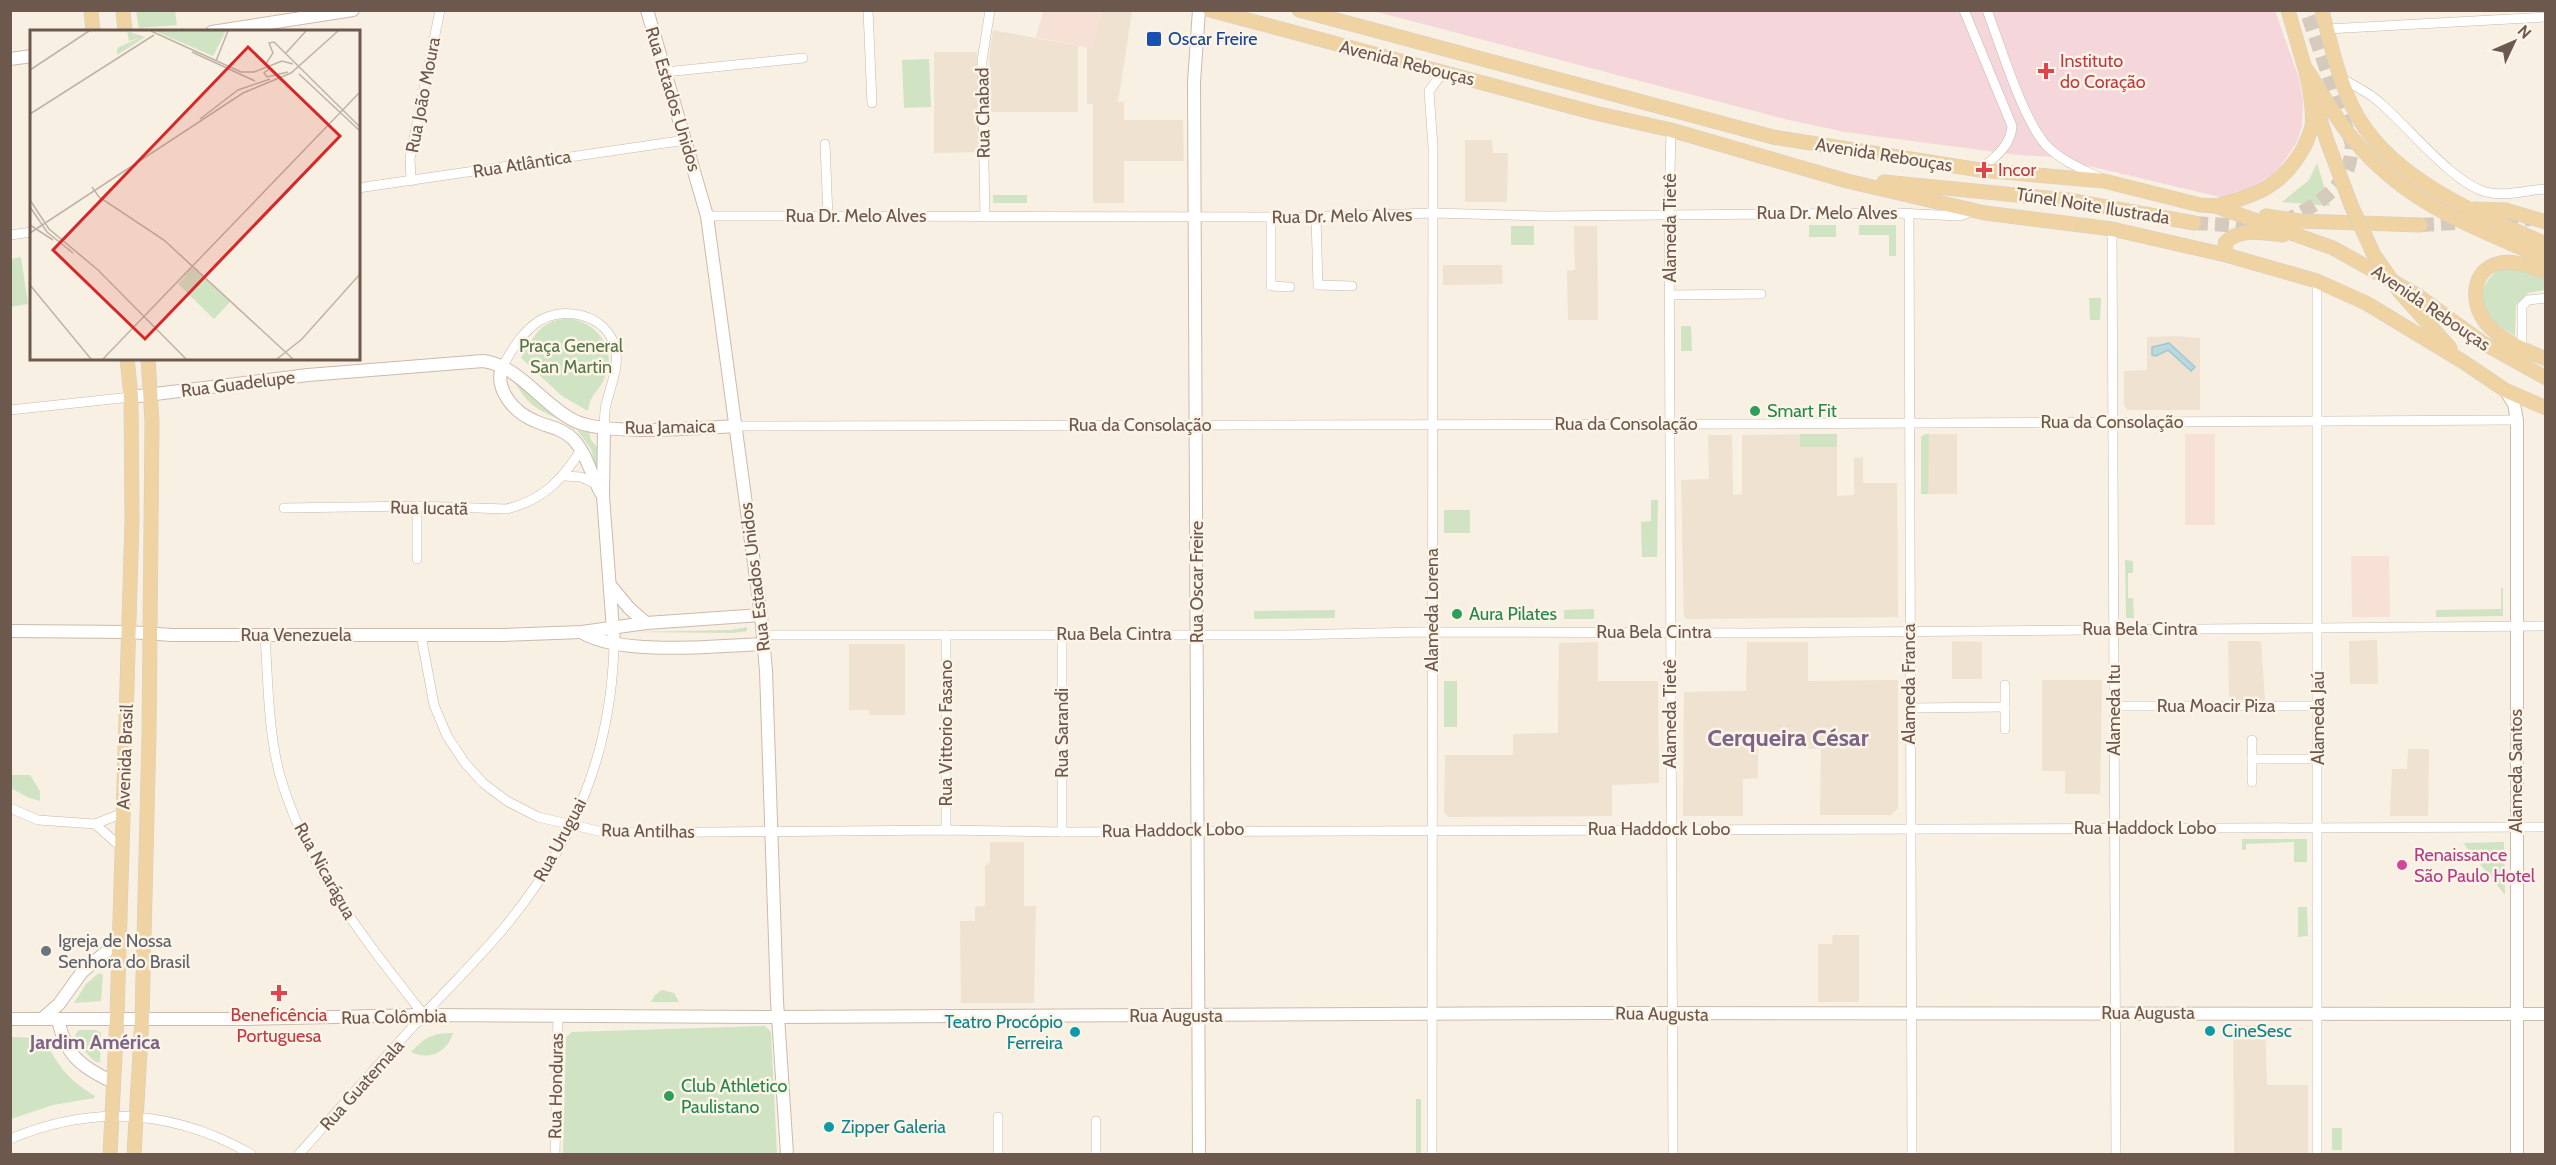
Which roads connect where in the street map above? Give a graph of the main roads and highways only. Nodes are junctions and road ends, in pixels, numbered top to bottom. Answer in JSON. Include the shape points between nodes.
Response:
{"nodes":[{"id":1,"x":92,"y":10,"type":"edge"},
{"id":2,"x":123,"y":10,"type":"edge"},
{"id":3,"x":1210,"y":10,"type":"edge"},
{"id":4,"x":1299,"y":10,"type":"edge"},
{"id":5,"x":2288,"y":10,"type":"edge"},
{"id":6,"x":2322,"y":10,"type":"edge"},
{"id":7,"x":93,"y":30,"type":"edge"},
{"id":8,"x":125,"y":30,"type":"edge"},
{"id":9,"x":2307,"y":72,"type":"junction"},
{"id":10,"x":1847,"y":181,"type":"junction"},
{"id":11,"x":1992,"y":191,"type":"joint"},
{"id":12,"x":2215,"y":206,"type":"junction"},
{"id":13,"x":2469,"y":209,"type":"junction"},
{"id":14,"x":2235,"y":213,"type":"junction"},
{"id":15,"x":2546,"y":222,"type":"edge"},
{"id":16,"x":2194,"y":223,"type":"tunnel mouth"},
{"id":17,"x":2420,"y":225,"type":"tunnel mouth"},
{"id":18,"x":2311,"y":239,"type":"junction"},
{"id":19,"x":2546,"y":244,"type":"edge"},
{"id":20,"x":2226,"y":255,"type":"junction"},
{"id":21,"x":2546,"y":259,"type":"edge"},
{"id":22,"x":2546,"y":272,"type":"edge"},
{"id":23,"x":2546,"y":359,"type":"edge"},
{"id":24,"x":127,"y":360,"type":"edge"},
{"id":25,"x":148,"y":360,"type":"edge"},
{"id":26,"x":2462,"y":361,"type":"junction"},
{"id":27,"x":2546,"y":378,"type":"edge"},
{"id":28,"x":2546,"y":408,"type":"edge"},
{"id":29,"x":123,"y":813,"type":"junction"},
{"id":30,"x":147,"y":814,"type":"junction"},
{"id":31,"x":110,"y":1155,"type":"edge"},
{"id":32,"x":134,"y":1155,"type":"edge"}],
"edges":[{"from":1,"to":7,"type":"main road"},
{"from":2,"to":8,"type":"main road"},
{"from":3,"to":10,"type":"main road","name":"Avenida Rebouças","via":[[1671,130]]},
{"from":4,"to":12,"type":"main road","name":"Avenida Rebouças","via":[[1764,135],[1980,170],[2104,181]]},
{"from":5,"to":9,"type":"main road"},
{"from":6,"to":13,"type":"main road","via":[[2352,106],[2366,128],[2423,183]]},
{"from":9,"to":12,"type":"main road","via":[[2312,125],[2291,169],[2266,190]]},
{"from":9,"to":21,"type":"main road","via":[[2352,137],[2403,189],[2426,204]]},
{"from":9,"to":26,"type":"main road","bridge":true,"via":[[2327,141],[2374,255],[2400,292]]},
{"from":10,"to":11,"type":"main road","name":"Avenida Rebouças"},
{"from":10,"to":20,"type":"main road","name":"Avenida Rebouças","via":[[1974,210],[2112,229]]},
{"from":11,"to":16,"type":"main road","name":"Túnel Noite Ilustrada","via":[[2068,200]]},
{"from":12,"to":14,"type":"main road","name":"Avenida Rebouças"},
{"from":13,"to":15,"type":"main road","via":[[2505,210]]},
{"from":13,"to":19,"type":"main road"},
{"from":14,"to":17,"type":"main road","via":[[2250,211],[2274,219],[2300,221]]},
{"from":14,"to":18,"type":"main road","name":"Avenida Rebouças"},
{"from":18,"to":20,"type":"main road","via":[[2255,232],[2236,234],[2225,243]]},
{"from":18,"to":27,"type":"main road","name":"Avenida Rebouças","via":[[2370,267],[2417,295],[2483,344]]},
{"from":20,"to":26,"type":"main road","name":"Avenida Rebouças","via":[[2347,292]]},
{"from":22,"to":23,"type":"main road","via":[[2499,263],[2477,282],[2475,297],[2481,315],[2496,332]]},
{"from":24,"to":29,"type":"main road","name":"Avenida Brasil","via":[[132,520]]},
{"from":25,"to":30,"type":"main road","name":"Avenida Brasil","via":[[152,394]]},
{"from":26,"to":28,"type":"main road","name":"Avenida Rebouças","via":[[2505,390]]},
{"from":29,"to":30,"type":"main road"},
{"from":29,"to":31,"type":"main road","name":"Avenida Brasil"},
{"from":30,"to":32,"type":"main road","name":"Avenida Brasil"}]}
